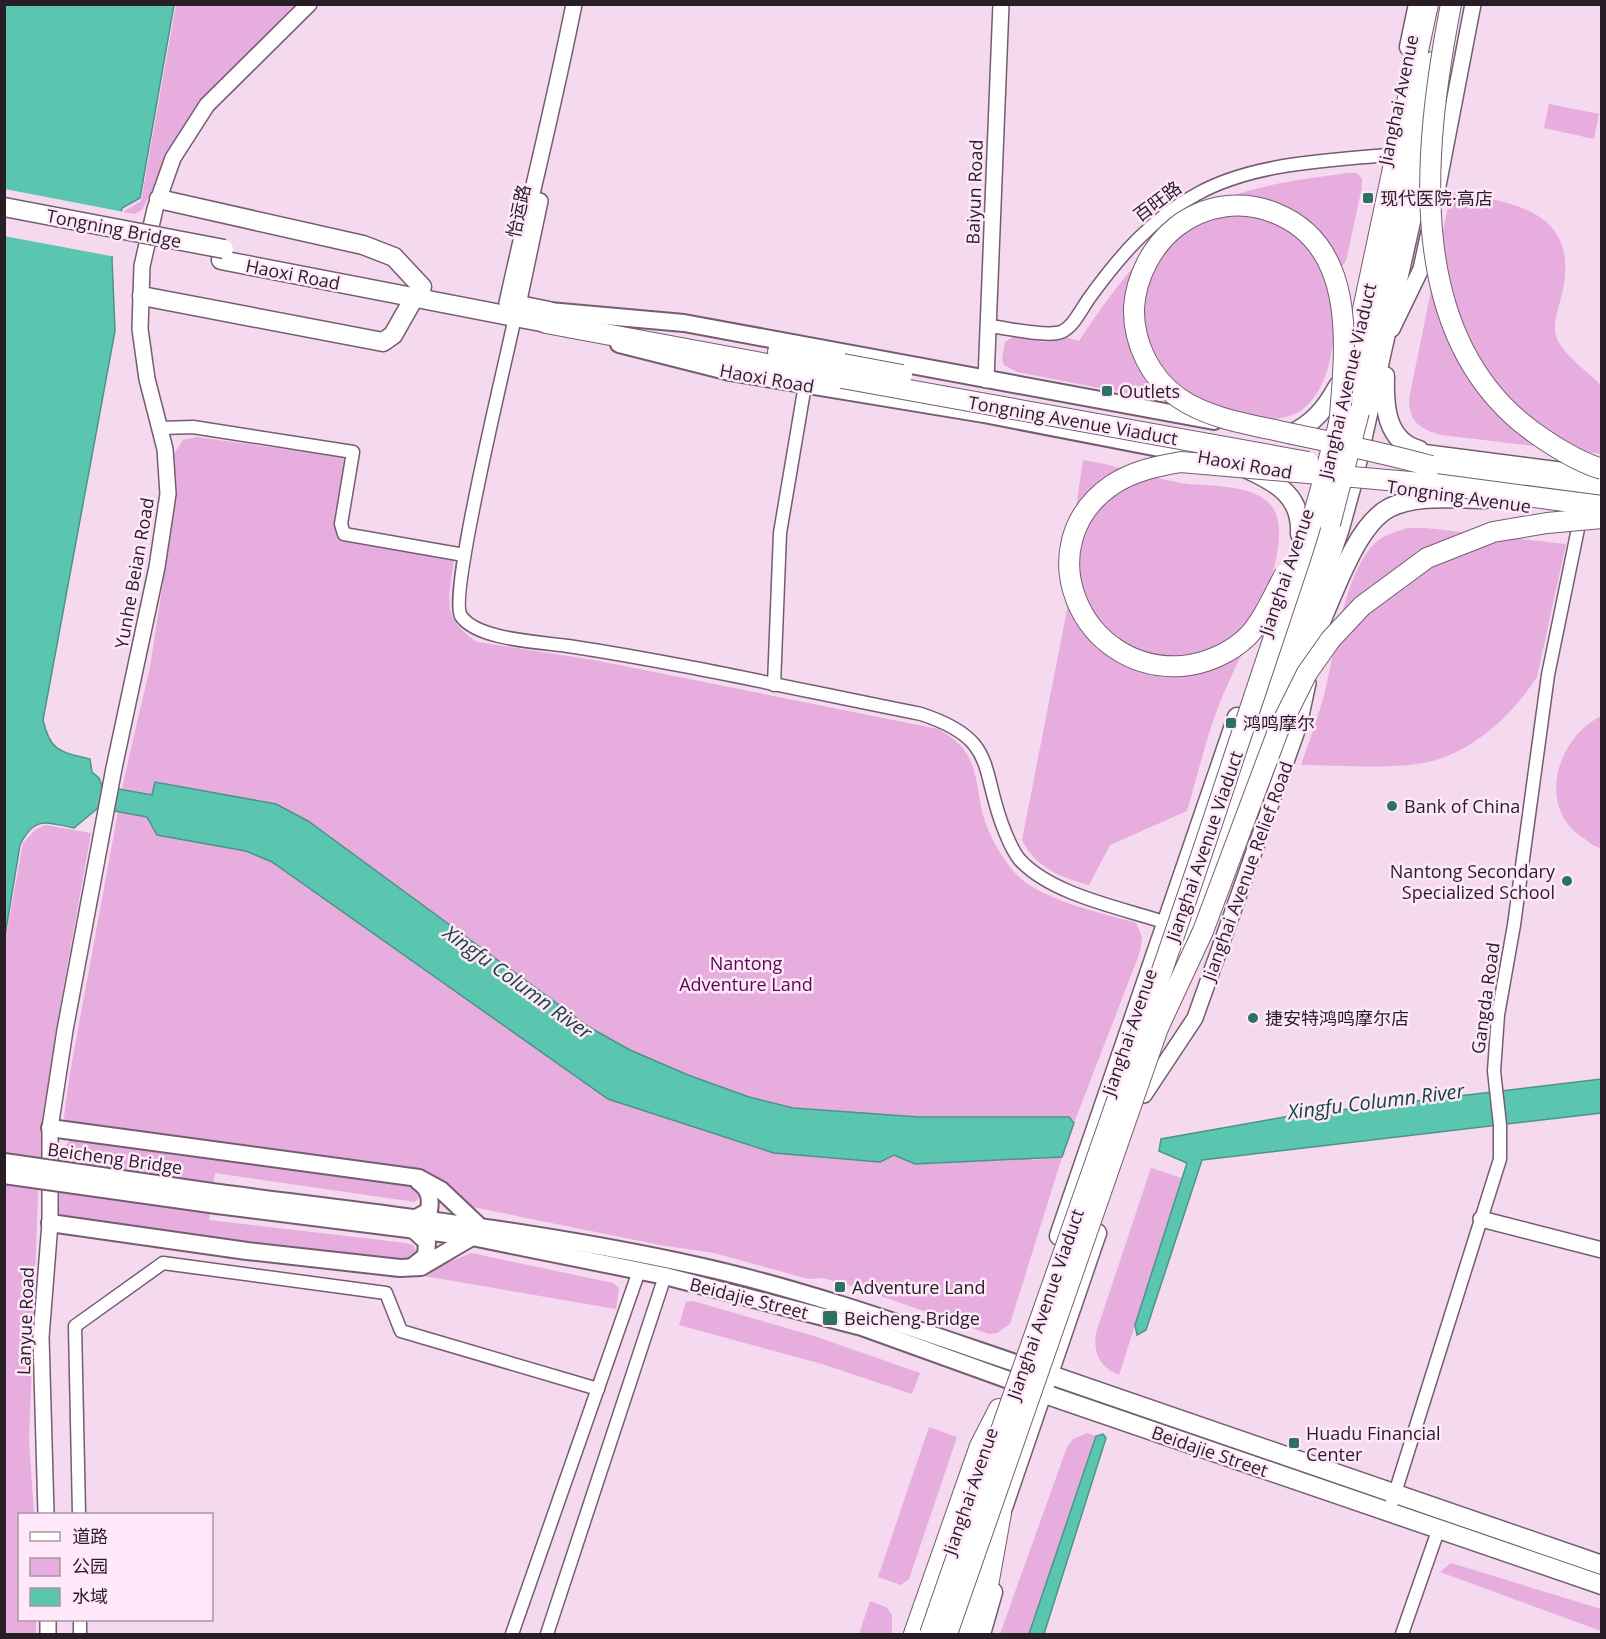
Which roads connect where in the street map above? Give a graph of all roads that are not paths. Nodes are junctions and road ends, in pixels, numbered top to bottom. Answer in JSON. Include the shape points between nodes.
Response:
{"nodes":[{"id":1,"x":309,"y":4,"type":"edge"},
{"id":2,"x":574,"y":4,"type":"edge"},
{"id":3,"x":1001,"y":4,"type":"edge"},
{"id":4,"x":1418,"y":4,"type":"edge"},
{"id":5,"x":1428,"y":4,"type":"edge"},
{"id":6,"x":1444,"y":4,"type":"edge"},
{"id":7,"x":1451,"y":4,"type":"edge"},
{"id":8,"x":1456,"y":4,"type":"edge"},
{"id":9,"x":1473,"y":4,"type":"edge"},
{"id":10,"x":1387,"y":155,"type":"junction"},
{"id":11,"x":159,"y":199,"type":"junction"},
{"id":12,"x":4,"y":207,"type":"edge"},
{"id":13,"x":4,"y":219,"type":"edge"},
{"id":14,"x":223,"y":254,"type":"junction"},
{"id":15,"x":418,"y":292,"type":"junction"},
{"id":16,"x":142,"y":296,"type":"junction"},
{"id":17,"x":513,"y":308,"type":"junction"},
{"id":18,"x":548,"y":317,"type":"junction"},
{"id":19,"x":989,"y":326,"type":"junction"},
{"id":20,"x":1385,"y":343,"type":"junction"},
{"id":21,"x":986,"y":380,"type":"junction"},
{"id":22,"x":805,"y":385,"type":"junction"},
{"id":23,"x":1338,"y":386,"type":"junction"},
{"id":24,"x":1340,"y":420,"type":"junction"},
{"id":25,"x":161,"y":428,"type":"junction"},
{"id":26,"x":1291,"y":434,"type":"junction"},
{"id":27,"x":1325,"y":440,"type":"junction"},
{"id":28,"x":1362,"y":445,"type":"junction"},
{"id":29,"x":1232,"y":462,"type":"junction"},
{"id":30,"x":1435,"y":469,"type":"junction"},
{"id":31,"x":1602,"y":469,"type":"edge"},
{"id":32,"x":1317,"y":476,"type":"junction"},
{"id":33,"x":1602,"y":477,"type":"edge"},
{"id":34,"x":1353,"y":481,"type":"junction"},
{"id":35,"x":1602,"y":491,"type":"edge"},
{"id":36,"x":1485,"y":499,"type":"junction"},
{"id":37,"x":1602,"y":506,"type":"edge"},
{"id":38,"x":1316,"y":512,"type":"junction"},
{"id":39,"x":1581,"y":513,"type":"junction"},
{"id":40,"x":1602,"y":517,"type":"edge"},
{"id":41,"x":1300,"y":534,"type":"junction"},
{"id":42,"x":465,"y":555,"type":"junction"},
{"id":43,"x":1316,"y":598,"type":"junction"},
{"id":44,"x":1320,"y":627,"type":"junction"},
{"id":45,"x":774,"y":685,"type":"junction"},
{"id":46,"x":1279,"y":706,"type":"junction"},
{"id":47,"x":1167,"y":923,"type":"junction"},
{"id":48,"x":1158,"y":1028,"type":"junction"},
{"id":49,"x":1144,"y":1095,"type":"junction"},
{"id":50,"x":50,"y":1128,"type":"junction"},
{"id":51,"x":4,"y":1162,"type":"edge"},
{"id":52,"x":4,"y":1174,"type":"edge"},
{"id":53,"x":405,"y":1175,"type":"junction"},
{"id":54,"x":218,"y":1199,"type":"junction"},
{"id":55,"x":1481,"y":1219,"type":"junction"},
{"id":56,"x":50,"y":1223,"type":"junction"},
{"id":57,"x":415,"y":1224,"type":"junction"},
{"id":58,"x":475,"y":1231,"type":"junction"},
{"id":59,"x":1602,"y":1250,"type":"edge"},
{"id":60,"x":411,"y":1268,"type":"junction"},
{"id":61,"x":639,"y":1271,"type":"junction"},
{"id":62,"x":665,"y":1276,"type":"junction"},
{"id":63,"x":1012,"y":1372,"type":"junction"},
{"id":64,"x":1049,"y":1375,"type":"junction"},
{"id":65,"x":598,"y":1389,"type":"junction"},
{"id":66,"x":1042,"y":1393,"type":"junction"},
{"id":67,"x":999,"y":1409,"type":"junction"},
{"id":68,"x":1392,"y":1504,"type":"junction"},
{"id":69,"x":46,"y":1513,"type":"edge"},
{"id":70,"x":79,"y":1513,"type":"edge"},
{"id":71,"x":1000,"y":1513,"type":"junction"},
{"id":72,"x":1439,"y":1528,"type":"junction"},
{"id":73,"x":1602,"y":1565,"type":"edge"},
{"id":74,"x":993,"y":1580,"type":"junction"},
{"id":75,"x":1602,"y":1585,"type":"edge"},
{"id":76,"x":512,"y":1635,"type":"edge"},
{"id":77,"x":547,"y":1635,"type":"edge"},
{"id":78,"x":906,"y":1635,"type":"edge"},
{"id":79,"x":914,"y":1635,"type":"edge"},
{"id":80,"x":921,"y":1635,"type":"edge"},
{"id":81,"x":930,"y":1635,"type":"edge"},
{"id":82,"x":947,"y":1635,"type":"edge"},
{"id":83,"x":959,"y":1635,"type":"edge"},
{"id":84,"x":970,"y":1635,"type":"edge"},
{"id":85,"x":981,"y":1635,"type":"edge"},
{"id":86,"x":1402,"y":1635,"type":"edge"}],
"edges":[{"from":1,"to":11,"type":"street","name":"Yunhe Beian Road","via":[[207,105],[173,158]]},
{"from":2,"to":17,"type":"street","name":"怡运路","via":[[550,124],[547,169]]},
{"from":3,"to":19,"type":"street","name":"Baiyun Road"},
{"from":4,"to":10,"type":"main road","name":"Jianghai Avenue"},
{"from":5,"to":24,"type":"highway","name":"Jianghai Avenue Viaduct","bridge":true},
{"from":6,"to":48,"type":"highway","name":"Jianghai Avenue Viaduct","bridge":true,"via":[[1359,412],[1330,524]]},
{"from":7,"to":31,"type":"highway","bridge":true,"via":[[1435,88],[1429,181],[1433,246],[1456,332],[1472,367],[1500,404],[1569,456]]},
{"from":8,"to":20,"type":"main road","name":"Jianghai Avenue"},
{"from":9,"to":20,"type":"street","via":[[1421,269]]},
{"from":10,"to":19,"type":"street","name":"百旺路","via":[[1260,171],[1196,194],[1137,238],[1069,328],[1057,333]]},
{"from":10,"to":23,"type":"main road","name":"Jianghai Avenue"},
{"from":11,"to":15,"type":"main road","via":[[363,245],[394,257]]},
{"from":11,"to":16,"type":"street","name":"Yunhe Beian Road","via":[[142,266]]},
{"from":12,"to":14,"type":"main road","name":"Tongning Bridge","bridge":true},
{"from":13,"to":14,"type":"main road","name":"Tongning Bridge"},
{"from":14,"to":15,"type":"main road","name":"Haoxi Road"},
{"from":15,"to":16,"type":"main road","via":[[393,335],[383,342]]},
{"from":15,"to":17,"type":"main road","name":"Haoxi Road"},
{"from":16,"to":25,"type":"street","name":"Yunhe Beian Road","via":[[140,329],[147,379]]},
{"from":17,"to":18,"type":"main road","name":"Haoxi Road"},
{"from":17,"to":42,"type":"street"},
{"from":18,"to":21,"type":"main road","name":"Haoxi Road","via":[[684,323]]},
{"from":18,"to":22,"type":"main road","name":"Haoxi Road","via":[[664,357]]},
{"from":18,"to":30,"type":"highway","name":"Tongning Avenue Viaduct","bridge":true,"via":[[842,371]]},
{"from":19,"to":21,"type":"street","name":"Baiyun Road"},
{"from":20,"to":28,"type":"main road","name":"Jianghai Avenue"},
{"from":20,"to":30,"type":"main road","via":[[1384,395],[1390,425],[1398,440]]},
{"from":21,"to":26,"type":"main road","name":"Haoxi Road"},
{"from":22,"to":29,"type":"main road","name":"Haoxi Road","via":[[984,414]]},
{"from":22,"to":45,"type":"street","via":[[780,533]]},
{"from":23,"to":26,"type":"main road","via":[[1317,417]]},
{"from":23,"to":27,"type":"main road","name":"Jianghai Avenue"},
{"from":24,"to":30,"type":"highway","bridge":true,"via":[[1344,318],[1329,258],[1307,231],[1275,212],[1235,206],[1200,213],[1167,235],[1139,279],[1134,310],[1142,352],[1164,385],[1180,399],[1208,412]]},
{"from":24,"to":38,"type":"highway","name":"Jianghai Avenue Viaduct","bridge":true},
{"from":25,"to":42,"type":"street","via":[[193,427],[353,452],[341,524],[345,534]]},
{"from":25,"to":50,"type":"street","name":"Yunhe Beian Road","via":[[168,494],[146,625],[64,1030]]},
{"from":26,"to":27,"type":"main road","name":"Haoxi Road"},
{"from":27,"to":28,"type":"main road","name":"Tongning Avenue"},
{"from":27,"to":32,"type":"main road","name":"Jianghai Avenue"},
{"from":28,"to":30,"type":"main road","name":"Tongning Avenue"},
{"from":28,"to":34,"type":"main road","name":"Jianghai Avenue"},
{"from":29,"to":32,"type":"main road","name":"Haoxi Road"},
{"from":29,"to":41,"type":"main road","via":[[1264,477],[1289,496],[1299,510]]},
{"from":30,"to":33,"type":"main road","name":"Tongning Avenue"},
{"from":30,"to":35,"type":"highway","name":"Tongning Avenue Viaduct"},
{"from":30,"to":37,"type":"highway","name":"Tongning Avenue Viaduct","bridge":true},
{"from":30,"to":38,"type":"highway","bridge":true,"via":[[1181,462],[1153,467],[1113,485],[1083,516],[1075,533],[1071,568],[1079,608],[1103,640],[1122,655],[1140,662],[1166,667],[1212,659],[1248,636]]},
{"from":32,"to":34,"type":"main road","name":"Tongning Avenue"},
{"from":32,"to":41,"type":"main road","name":"Jianghai Avenue"},
{"from":34,"to":36,"type":"main road","name":"Tongning Avenue"},
{"from":34,"to":43,"type":"main road","name":"Jianghai Avenue"},
{"from":36,"to":39,"type":"main road","name":"Tongning Avenue"},
{"from":36,"to":44,"type":"main road","via":[[1412,502],[1391,507],[1372,519],[1354,544]]},
{"from":38,"to":81,"type":"highway","name":"Jianghai Avenue Viaduct","bridge":true,"via":[[1200,862]]},
{"from":39,"to":40,"type":"main road","name":"Tongning Avenue"},
{"from":39,"to":55,"type":"street","name":"Gangda Road","via":[[1548,675],[1498,1015],[1494,1071],[1500,1159]]},
{"from":40,"to":48,"type":"highway","bridge":true,"via":[[1492,532],[1426,558],[1362,606],[1331,639],[1307,673],[1278,731],[1203,932]]},
{"from":41,"to":47,"type":"main road","name":"Jianghai Avenue"},
{"from":42,"to":45,"type":"street","via":[[458,599],[460,615],[472,626],[492,634]]},
{"from":43,"to":44,"type":"street","name":"Jianghai Avenue Relief Road"},
{"from":43,"to":46,"type":"main road","name":"Jianghai Avenue"},
{"from":44,"to":46,"type":"main road"},
{"from":44,"to":49,"type":"street","name":"Jianghai Avenue Relief Road","via":[[1299,725],[1195,1018]]},
{"from":45,"to":47,"type":"street","via":[[947,722],[963,732],[982,756],[1010,845],[1026,866],[1062,888]]},
{"from":46,"to":49,"type":"main road","name":"Jianghai Avenue"},
{"from":47,"to":63,"type":"main road","name":"Jianghai Avenue"},
{"from":48,"to":82,"type":"highway","name":"Jianghai Avenue Viaduct","bridge":true},
{"from":49,"to":64,"type":"main road","name":"Jianghai Avenue"},
{"from":50,"to":53,"type":"main road"},
{"from":50,"to":56,"type":"street","name":"Lanyue Road"},
{"from":51,"to":54,"type":"main road","name":"Beicheng Bridge","bridge":true},
{"from":52,"to":54,"type":"main road","name":"Beicheng Bridge","bridge":true},
{"from":53,"to":57,"type":"main road","via":[[425,1186],[431,1198],[429,1211]]},
{"from":53,"to":58,"type":"main road","via":[[441,1190]]},
{"from":54,"to":57,"type":"main road","name":"Beidajie Street"},
{"from":55,"to":59,"type":"street"},
{"from":55,"to":68,"type":"street","name":"Gangda Road"},
{"from":56,"to":60,"type":"main road","via":[[247,1251]]},
{"from":56,"to":69,"type":"street","name":"Lanyue Road","via":[[41,1337]]},
{"from":57,"to":58,"type":"main road","name":"Beidajie Street"},
{"from":57,"to":60,"type":"main road","via":[[427,1242],[426,1256]]},
{"from":58,"to":60,"type":"main road","via":[[433,1262]]},
{"from":58,"to":61,"type":"main road","name":"Beidajie Street"},
{"from":58,"to":63,"type":"main road","name":"Beidajie Street","via":[[704,1267],[834,1302]]},
{"from":61,"to":62,"type":"main road","name":"Beidajie Street"},
{"from":61,"to":65,"type":"street"},
{"from":62,"to":63,"type":"main road","name":"Beidajie Street","via":[[862,1326]]},
{"from":62,"to":77,"type":"street"},
{"from":63,"to":64,"type":"main road","name":"Beidajie Street"},
{"from":63,"to":66,"type":"main road","name":"Beidajie Street"},
{"from":63,"to":67,"type":"main road","name":"Jianghai Avenue"},
{"from":64,"to":66,"type":"main road","name":"Jianghai Avenue"},
{"from":64,"to":68,"type":"main road","name":"Beidajie Street"},
{"from":65,"to":70,"type":"street","via":[[401,1331],[387,1293],[163,1263],[75,1326]]},
{"from":65,"to":76,"type":"street"},
{"from":66,"to":68,"type":"main road","name":"Beidajie Street"},
{"from":66,"to":71,"type":"main road","name":"Jianghai Avenue"},
{"from":67,"to":78,"type":"main road","via":[[972,1443]]},
{"from":67,"to":79,"type":"highway","via":[[980,1446]]},
{"from":67,"to":80,"type":"main road","name":"Jianghai Avenue"},
{"from":68,"to":72,"type":"main road","name":"Beidajie Street"},
{"from":68,"to":73,"type":"main road","name":"Beidajie Street"},
{"from":71,"to":74,"type":"highway"},
{"from":71,"to":83,"type":"main road","name":"Jianghai Avenue"},
{"from":72,"to":75,"type":"main road","name":"Beidajie Street"},
{"from":72,"to":86,"type":"street"},
{"from":74,"to":84,"type":"highway"},
{"from":74,"to":85,"type":"main road"}]}
